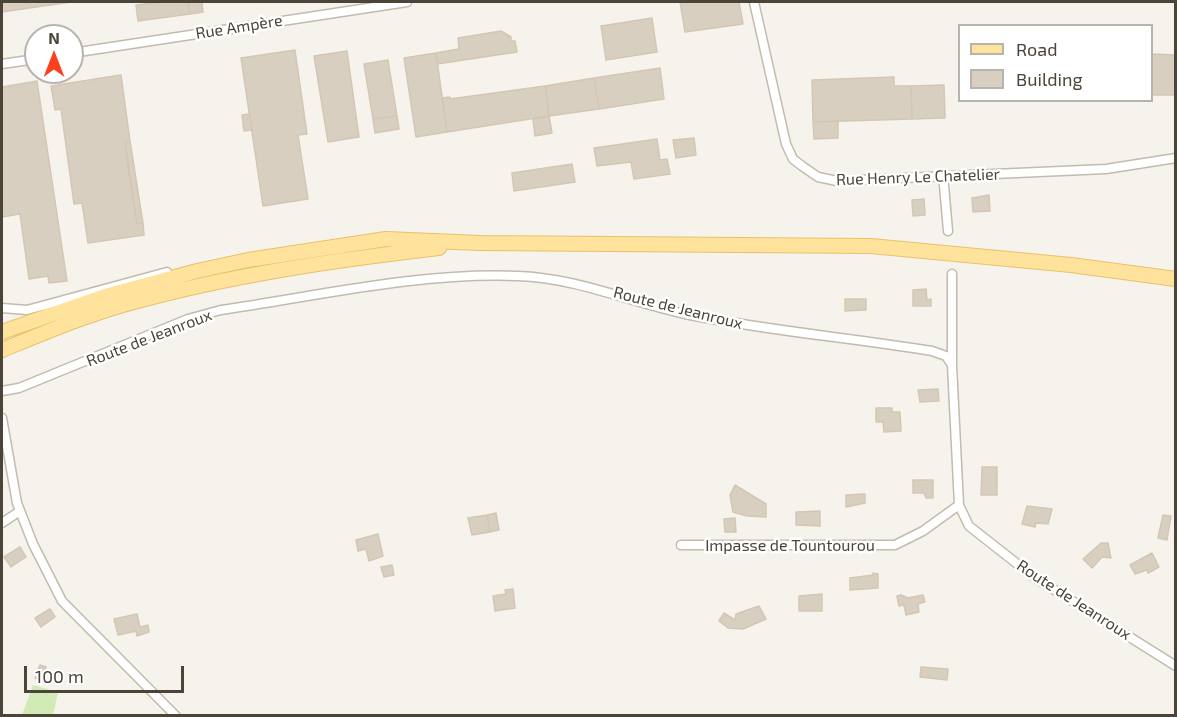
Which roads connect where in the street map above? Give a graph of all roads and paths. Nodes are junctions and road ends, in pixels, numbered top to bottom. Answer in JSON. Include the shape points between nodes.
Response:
{"nodes":[{"id":1,"x":407,"y":2,"type":"edge"},
{"id":2,"x":753,"y":2,"type":"edge"},
{"id":3,"x":84,"y":52,"type":"edge"},
{"id":4,"x":24,"y":61,"type":"edge"},
{"id":5,"x":2,"y":64,"type":"edge"},
{"id":6,"x":1176,"y":158,"type":"edge"},
{"id":7,"x":944,"y":174,"type":"junction"},
{"id":8,"x":948,"y":231,"type":"dead end"},
{"id":9,"x":480,"y":243,"type":"junction"},
{"id":10,"x":197,"y":271,"type":"junction"},
{"id":11,"x":952,"y":274,"type":"dead end"},
{"id":12,"x":1176,"y":279,"type":"edge"},
{"id":13,"x":2,"y":308,"type":"edge"},
{"id":14,"x":2,"y":332,"type":"edge"},
{"id":15,"x":2,"y":350,"type":"edge"},
{"id":16,"x":952,"y":365,"type":"junction"},
{"id":17,"x":2,"y":391,"type":"edge"},
{"id":18,"x":2,"y":418,"type":"edge"},
{"id":19,"x":959,"y":506,"type":"junction"},
{"id":20,"x":20,"y":511,"type":"junction"},
{"id":21,"x":2,"y":523,"type":"edge"},
{"id":22,"x":681,"y":545,"type":"dead end"},
{"id":23,"x":1176,"y":666,"type":"edge"},
{"id":24,"x":176,"y":716,"type":"edge"}],
"edges":[{"from":1,"to":3,"type":"street","name":"Rue Ampère"},
{"from":2,"to":7,"type":"street","name":"Rue Henry Le Chatelier","via":[[786,144],[793,159],[818,177],[837,182]]},
{"from":4,"to":5,"type":"street"},
{"from":6,"to":7,"type":"street","name":"Rue Henry Le Chatelier","via":[[1106,169]]},
{"from":7,"to":8,"type":"street"},
{"from":9,"to":10,"type":"main road","via":[[386,239]]},
{"from":9,"to":12,"type":"main road","via":[[871,246]]},
{"from":9,"to":15,"type":"main road","via":[[271,271],[130,302],[81,317]]},
{"from":10,"to":13,"type":"street","via":[[172,271],[27,310]]},
{"from":10,"to":14,"type":"main road","via":[[105,296]]},
{"from":11,"to":16,"type":"street"},
{"from":16,"to":17,"type":"street","name":"Route de Jeanroux","via":[[946,356],[933,351],[686,314],[586,285],[519,276],[462,277],[221,310],[19,388]]},
{"from":16,"to":19,"type":"street"},
{"from":18,"to":20,"type":"street"},
{"from":19,"to":22,"type":"street","name":"Impasse de Tountourou","via":[[895,545]]},
{"from":19,"to":23,"type":"street","name":"Route de Jeanroux","via":[[969,526],[1034,577]]},
{"from":20,"to":21,"type":"street"},
{"from":20,"to":24,"type":"street","via":[[62,602]]}]}
